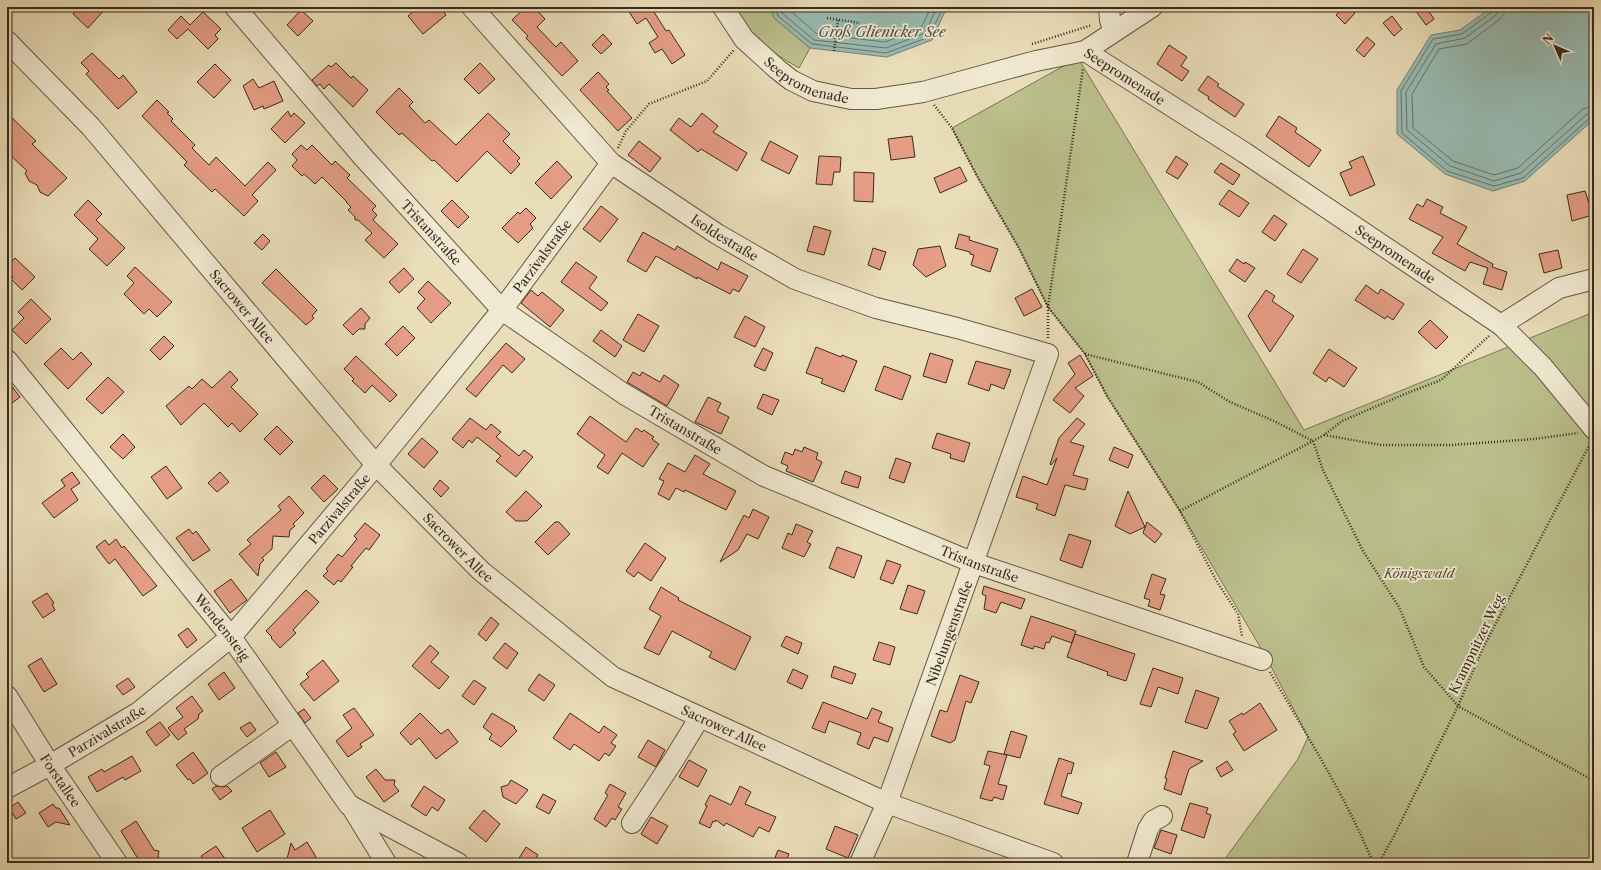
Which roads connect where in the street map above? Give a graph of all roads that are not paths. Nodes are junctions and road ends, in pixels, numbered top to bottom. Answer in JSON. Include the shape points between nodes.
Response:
{"nodes":[{"id":1,"x":235,"y":7,"type":"edge"},
{"id":2,"x":472,"y":7,"type":"edge"},
{"id":3,"x":723,"y":7,"type":"edge"},
{"id":4,"x":1152,"y":7,"type":"edge"},
{"id":5,"x":1111,"y":19,"type":"edge"},
{"id":6,"x":7,"y":41,"type":"edge"},
{"id":7,"x":1085,"y":51,"type":"junction"},
{"id":8,"x":611,"y":163,"type":"junction"},
{"id":9,"x":1594,"y":279,"type":"edge"},
{"id":10,"x":502,"y":310,"type":"junction"},
{"id":11,"x":1501,"y":325,"type":"junction"},
{"id":12,"x":1048,"y":354,"type":"joint"},
{"id":13,"x":7,"y":360,"type":"edge"},
{"id":14,"x":1588,"y":435,"type":"edge"},
{"id":15,"x":376,"y":465,"type":"junction"},
{"id":16,"x":974,"y":563,"type":"junction"},
{"id":17,"x":231,"y":637,"type":"junction"},
{"id":18,"x":1262,"y":660,"type":"road end"},
{"id":19,"x":7,"y":696,"type":"edge"},
{"id":20,"x":700,"y":717,"type":"junction"},
{"id":21,"x":293,"y":725,"type":"junction"},
{"id":22,"x":50,"y":765,"type":"junction"},
{"id":23,"x":221,"y":776,"type":"dead end"},
{"id":24,"x":7,"y":788,"type":"edge"},
{"id":25,"x":887,"y":803,"type":"junction"},
{"id":26,"x":350,"y":805,"type":"junction"},
{"id":27,"x":1162,"y":816,"type":"dead end"},
{"id":28,"x":632,"y":823,"type":"dead end"},
{"id":29,"x":1044,"y":861,"type":"edge"},
{"id":30,"x":117,"y":863,"type":"edge"},
{"id":31,"x":386,"y":863,"type":"edge"},
{"id":32,"x":458,"y":863,"type":"edge"},
{"id":33,"x":860,"y":863,"type":"edge"},
{"id":34,"x":1137,"y":863,"type":"edge"}],
"edges":[{"from":1,"to":10,"type":"street","name":"Tristanstraße","via":[[363,157]]},
{"from":2,"to":8,"type":"street","name":"Isoldestraße"},
{"from":3,"to":7,"type":"street","name":"Seepromenade","via":[[744,39],[791,80],[813,91],[851,100],[924,92],[1036,61]]},
{"from":4,"to":5,"type":"street"},
{"from":5,"to":7,"type":"street"},
{"from":6,"to":15,"type":"street","name":"Sacrower Allee","via":[[91,127]]},
{"from":7,"to":11,"type":"street","name":"Seepromenade","via":[[1245,153]]},
{"from":8,"to":10,"type":"street","name":"Parzivalstraße"},
{"from":8,"to":12,"type":"street","name":"Isoldestraße","via":[[717,234],[795,279],[876,308]]},
{"from":9,"to":11,"type":"street","via":[[1559,288]]},
{"from":10,"to":15,"type":"street","name":"Parzivalstraße"},
{"from":10,"to":16,"type":"street","name":"Tristanstraße","via":[[624,394],[764,476]]},
{"from":11,"to":14,"type":"street","name":"Seepromenade","via":[[1543,367]]},
{"from":12,"to":16,"type":"street","name":"Nibelungenstraße"},
{"from":13,"to":17,"type":"street","name":"Wendensteig"},
{"from":15,"to":17,"type":"street","name":"Parzivalstraße"},
{"from":15,"to":20,"type":"street","name":"Sacrower Allee","via":[[481,571],[613,678]]},
{"from":16,"to":18,"type":"street","name":"Tristanstraße"},
{"from":16,"to":25,"type":"street","name":"Nibelungenstraße"},
{"from":17,"to":21,"type":"street","name":"Wendensteig"},
{"from":17,"to":22,"type":"street","name":"Parzivalstraße","via":[[139,712]]},
{"from":19,"to":22,"type":"street","name":"Forstallee"},
{"from":20,"to":25,"type":"street","name":"Sacrower Allee"},
{"from":20,"to":28,"type":"street"},
{"from":21,"to":23,"type":"street"},
{"from":21,"to":26,"type":"street","name":"Wendensteig"},
{"from":22,"to":24,"type":"street","name":"Parzivalstraße"},
{"from":22,"to":30,"type":"street","name":"Forstallee"},
{"from":25,"to":29,"type":"street","name":"Sacrower Allee"},
{"from":25,"to":33,"type":"street","name":"Nibelungenstraße"},
{"from":26,"to":31,"type":"street"},
{"from":26,"to":32,"type":"street","name":"Wendensteig"},
{"from":27,"to":34,"type":"street","via":[[1153,821],[1148,828]]}]}
